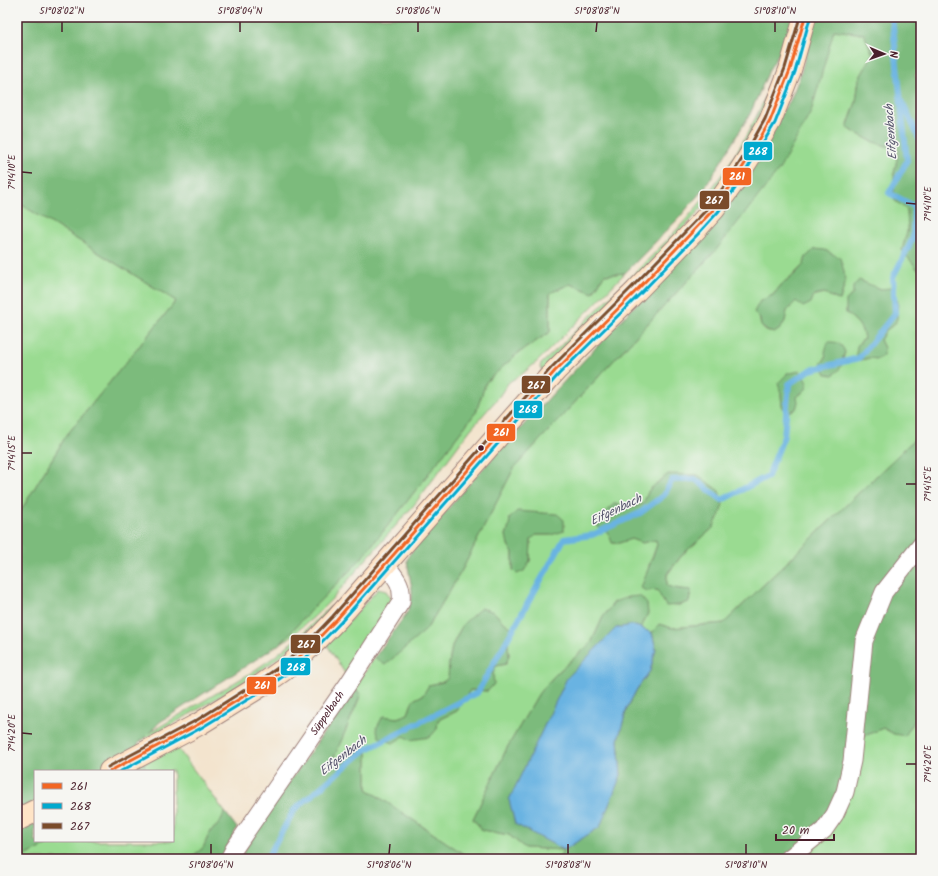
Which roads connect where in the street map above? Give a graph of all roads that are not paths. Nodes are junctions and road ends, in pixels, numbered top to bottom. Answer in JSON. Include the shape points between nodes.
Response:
{"nodes":[{"id":1,"x":805,"y":17,"type":"edge"},
{"id":2,"x":921,"y":545,"type":"edge"},
{"id":3,"x":385,"y":564,"type":"junction"},
{"id":4,"x":112,"y":770,"type":"edge"},
{"id":5,"x":34,"y":812,"type":"edge"},
{"id":6,"x":17,"y":820,"type":"edge"},
{"id":7,"x":229,"y":859,"type":"edge"},
{"id":8,"x":788,"y":859,"type":"edge"}],
"edges":[{"from":1,"to":3,"type":"main road","via":[[790,70],[770,121],[714,209],[555,371]]},
{"from":2,"to":8,"type":"street","via":[[884,592],[864,641],[852,761],[845,792],[824,830]]},
{"from":3,"to":4,"type":"main road","via":[[337,619],[289,666],[198,724]]},
{"from":3,"to":7,"type":"street","name":"Süppelbach","via":[[401,586],[401,602]]},
{"from":5,"to":6,"type":"main road"}]}
